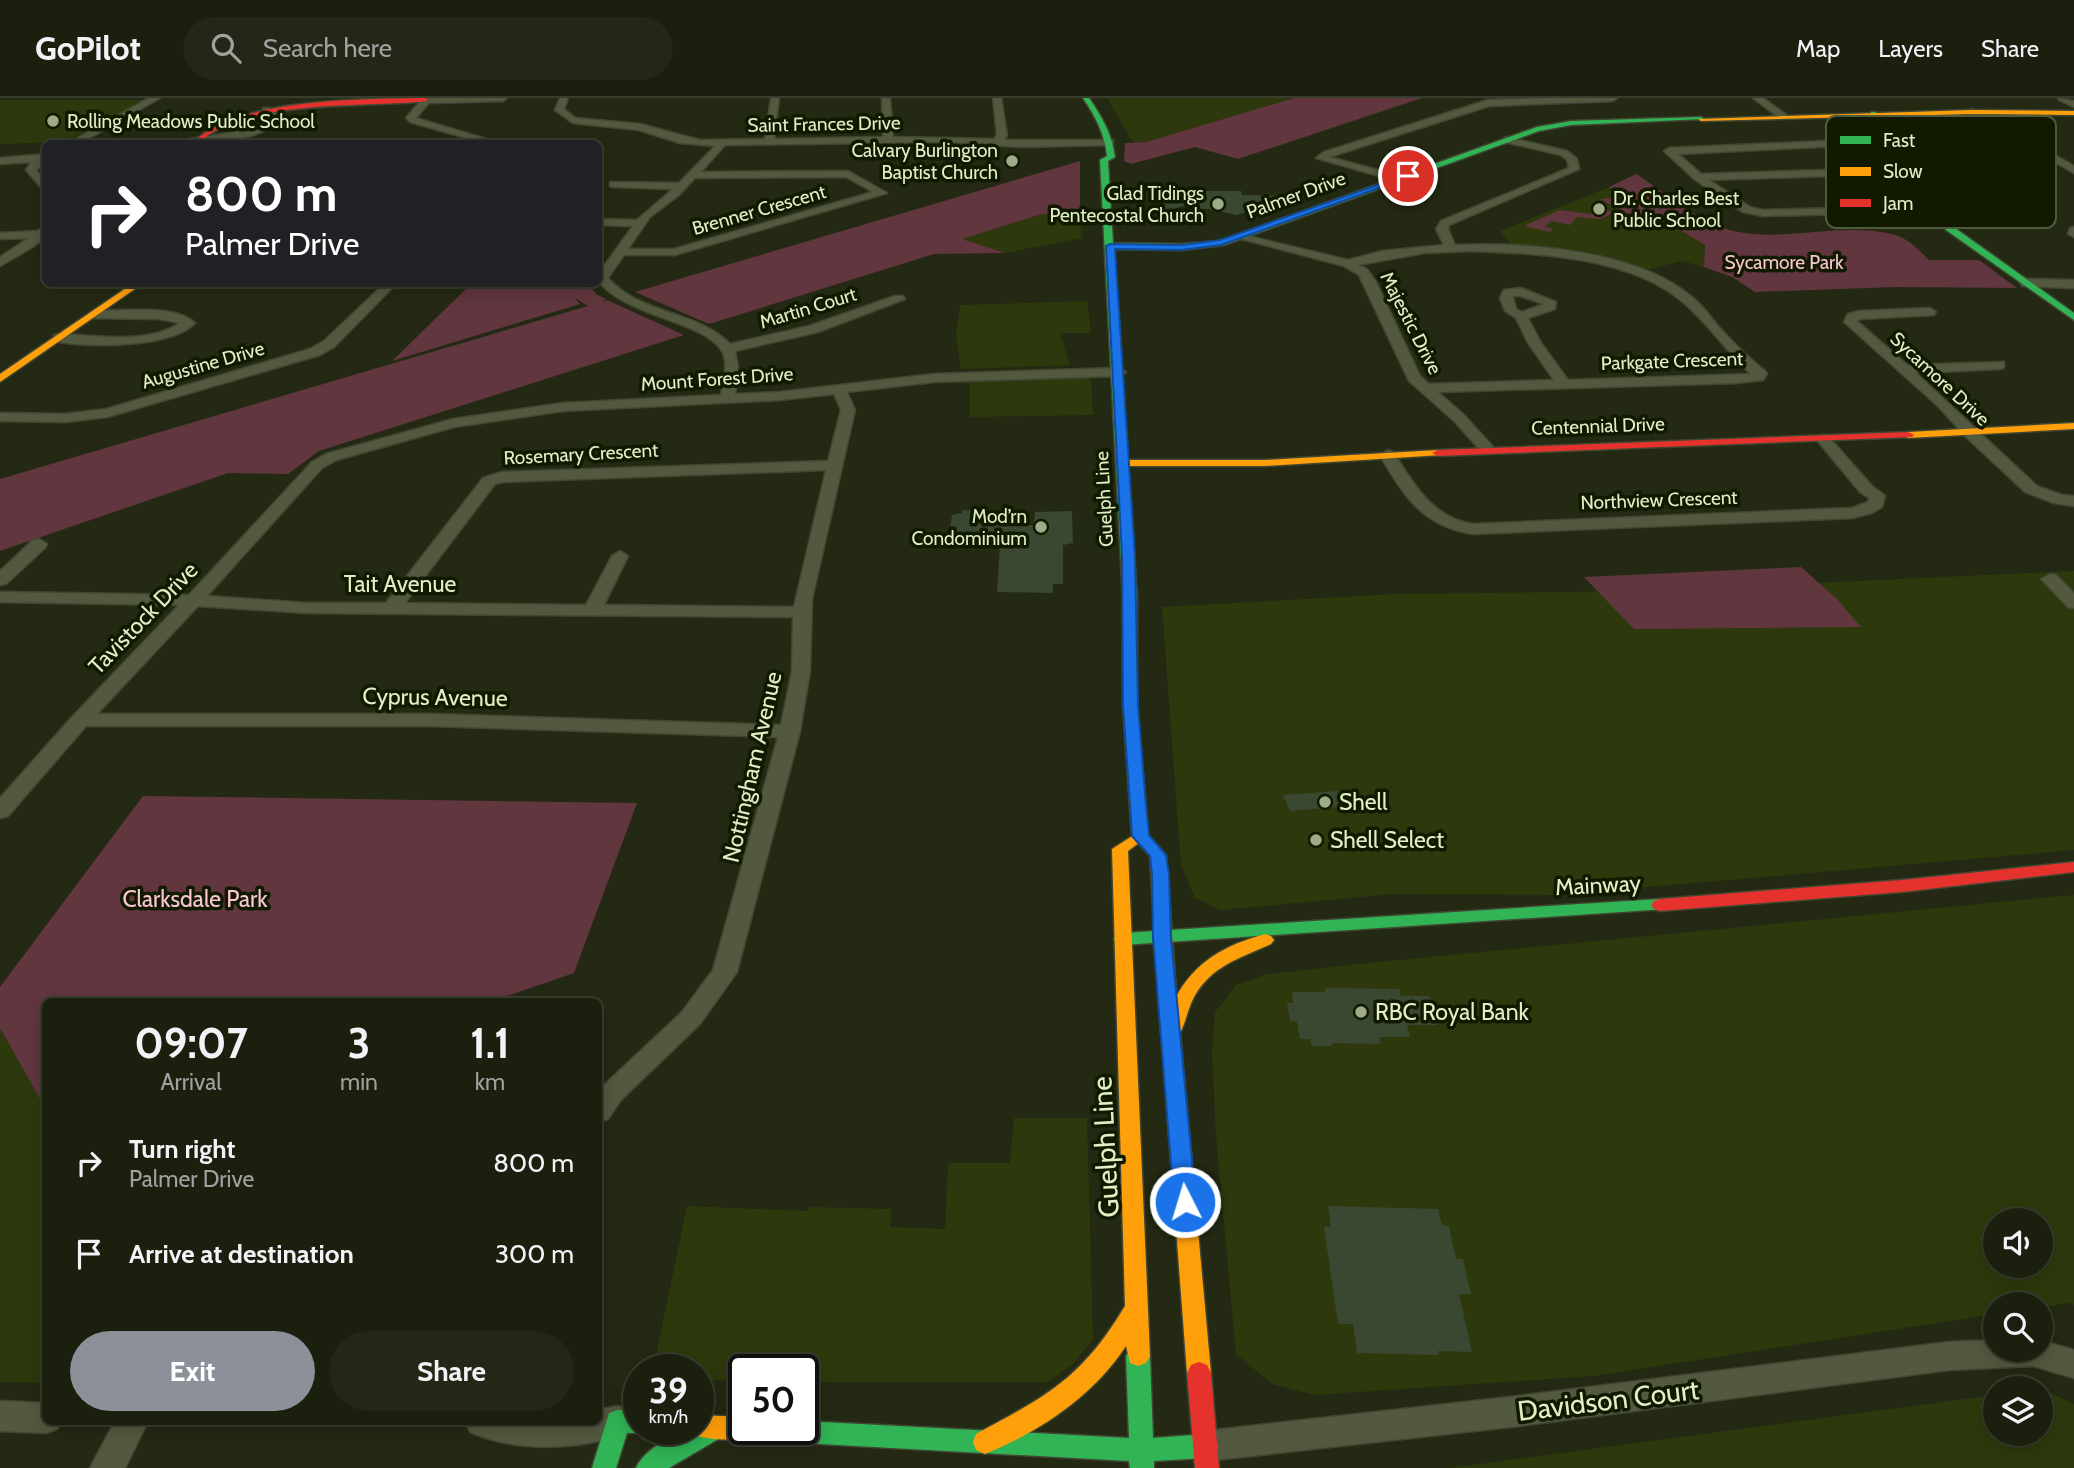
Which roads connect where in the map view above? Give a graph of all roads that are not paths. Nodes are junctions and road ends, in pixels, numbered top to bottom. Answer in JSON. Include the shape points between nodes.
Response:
{"nodes":[{"id":1,"x":156,"y":98,"type":"edge"},
{"id":2,"x":503,"y":98,"type":"edge"},
{"id":3,"x":564,"y":98,"type":"edge"},
{"id":4,"x":775,"y":98,"type":"edge"},
{"id":5,"x":886,"y":98,"type":"edge"},
{"id":6,"x":997,"y":98,"type":"edge"},
{"id":7,"x":1613,"y":98,"type":"edge"},
{"id":8,"x":1757,"y":98,"type":"edge"},
{"id":9,"x":1850,"y":98,"type":"edge"},
{"id":10,"x":2062,"y":98,"type":"edge"},
{"id":11,"x":427,"y":99,"type":"edge"},
{"id":12,"x":1567,"y":99,"type":"edge"},
{"id":13,"x":1081,"y":100,"type":"edge"},
{"id":14,"x":2074,"y":104,"type":"edge"},
{"id":15,"x":1972,"y":112,"type":"junction"},
{"id":16,"x":2074,"y":113,"type":"edge"},
{"id":17,"x":1875,"y":114,"type":"junction"},
{"id":18,"x":1878,"y":116,"type":"edge"},
{"id":19,"x":1979,"y":116,"type":"edge"},
{"id":20,"x":1784,"y":117,"type":"junction"},
{"id":21,"x":78,"y":140,"type":"edge"},
{"id":22,"x":196,"y":140,"type":"edge"},
{"id":23,"x":485,"y":140,"type":"edge"},
{"id":24,"x":888,"y":140,"type":"junction"},
{"id":25,"x":1507,"y":140,"type":"junction"},
{"id":26,"x":997,"y":142,"type":"junction"},
{"id":27,"x":1103,"y":142,"type":"junction"},
{"id":28,"x":769,"y":143,"type":"junction"},
{"id":29,"x":1826,"y":144,"type":"edge"},
{"id":30,"x":720,"y":145,"type":"junction"},
{"id":31,"x":42,"y":158,"type":"edge"},
{"id":32,"x":42,"y":159,"type":"edge"},
{"id":33,"x":2056,"y":160,"type":"edge"},
{"id":34,"x":0,"y":161,"type":"edge"},
{"id":35,"x":2074,"y":170,"type":"edge"},
{"id":36,"x":1826,"y":173,"type":"edge"},
{"id":37,"x":694,"y":174,"type":"junction"},
{"id":38,"x":1698,"y":177,"type":"junction"},
{"id":39,"x":1400,"y":180,"type":"junction"},
{"id":40,"x":614,"y":184,"type":"dead end"},
{"id":41,"x":42,"y":185,"type":"edge"},
{"id":42,"x":681,"y":186,"type":"junction"},
{"id":43,"x":770,"y":210,"type":"dead end"},
{"id":44,"x":1826,"y":211,"type":"edge"},
{"id":45,"x":792,"y":219,"type":"junction"},
{"id":46,"x":602,"y":222,"type":"edge"},
{"id":47,"x":640,"y":223,"type":"junction"},
{"id":48,"x":1948,"y":228,"type":"edge"},
{"id":49,"x":42,"y":233,"type":"edge"},
{"id":50,"x":42,"y":234,"type":"edge"},
{"id":51,"x":0,"y":236,"type":"edge"},
{"id":52,"x":1240,"y":237,"type":"junction"},
{"id":53,"x":1110,"y":246,"type":"junction"},
{"id":54,"x":1451,"y":248,"type":"junction"},
{"id":55,"x":619,"y":252,"type":"junction"},
{"id":56,"x":0,"y":262,"type":"edge"},
{"id":57,"x":1348,"y":264,"type":"junction"},
{"id":58,"x":2026,"y":283,"type":"junction"},
{"id":59,"x":2074,"y":284,"type":"edge"},
{"id":60,"x":133,"y":287,"type":"edge"},
{"id":61,"x":387,"y":287,"type":"edge"},
{"id":62,"x":899,"y":299,"type":"dead end"},
{"id":63,"x":1930,"y":312,"type":"dead end"},
{"id":64,"x":94,"y":315,"type":"junction"},
{"id":65,"x":1521,"y":316,"type":"dead end"},
{"id":66,"x":2074,"y":317,"type":"edge"},
{"id":67,"x":59,"y":338,"type":"junction"},
{"id":68,"x":727,"y":349,"type":"junction"},
{"id":69,"x":1999,"y":365,"type":"dead end"},
{"id":70,"x":1903,"y":369,"type":"junction"},
{"id":71,"x":1119,"y":372,"type":"junction"},
{"id":72,"x":0,"y":379,"type":"edge"},
{"id":73,"x":1564,"y":384,"type":"junction"},
{"id":74,"x":838,"y":388,"type":"junction"},
{"id":75,"x":1423,"y":388,"type":"junction"},
{"id":76,"x":728,"y":398,"type":"junction"},
{"id":77,"x":0,"y":417,"type":"edge"},
{"id":78,"x":2074,"y":426,"type":"edge"},
{"id":79,"x":1969,"y":432,"type":"junction"},
{"id":80,"x":1823,"y":439,"type":"junction"},
{"id":81,"x":1488,"y":450,"type":"junction"},
{"id":82,"x":1388,"y":455,"type":"junction"},
{"id":83,"x":323,"y":460,"type":"joint"},
{"id":84,"x":1123,"y":463,"type":"junction"},
{"id":85,"x":834,"y":465,"type":"junction"},
{"id":86,"x":2074,"y":500,"type":"edge"},
{"id":87,"x":39,"y":544,"type":"dead end"},
{"id":88,"x":620,"y":556,"type":"dead end"},
{"id":89,"x":2050,"y":579,"type":"dead end"},
{"id":90,"x":0,"y":580,"type":"edge"},
{"id":91,"x":0,"y":597,"type":"edge"},
{"id":92,"x":194,"y":600,"type":"junction"},
{"id":93,"x":2074,"y":603,"type":"edge"},
{"id":94,"x":392,"y":608,"type":"junction"},
{"id":95,"x":592,"y":611,"type":"junction"},
{"id":96,"x":801,"y":612,"type":"junction"},
{"id":97,"x":80,"y":720,"type":"junction"},
{"id":98,"x":790,"y":731,"type":"junction"},
{"id":99,"x":0,"y":811,"type":"edge"},
{"id":100,"x":1140,"y":836,"type":"junction"},
{"id":101,"x":2074,"y":867,"type":"edge"},
{"id":102,"x":1287,"y":929,"type":"junction"},
{"id":103,"x":1162,"y":938,"type":"junction"},
{"id":104,"x":1123,"y":939,"type":"junction"},
{"id":105,"x":1171,"y":1043,"type":"junction"},
{"id":106,"x":602,"y":1107,"type":"edge"},
{"id":107,"x":1138,"y":1307,"type":"junction"},
{"id":108,"x":2074,"y":1364,"type":"edge"},
{"id":109,"x":0,"y":1416,"type":"edge"},
{"id":110,"x":42,"y":1418,"type":"edge"},
{"id":111,"x":619,"y":1419,"type":"edge"},
{"id":112,"x":602,"y":1423,"type":"edge"},
{"id":113,"x":130,"y":1425,"type":"edge"},
{"id":114,"x":490,"y":1425,"type":"edge"},
{"id":115,"x":595,"y":1425,"type":"edge"},
{"id":116,"x":716,"y":1427,"type":"joint"},
{"id":117,"x":728,"y":1427,"type":"edge"},
{"id":118,"x":819,"y":1433,"type":"edge"},
{"id":119,"x":985,"y":1442,"type":"junction"},
{"id":120,"x":1141,"y":1450,"type":"junction"},
{"id":121,"x":1207,"y":1457,"type":"edge"},
{"id":122,"x":107,"y":1468,"type":"edge"},
{"id":123,"x":604,"y":1468,"type":"edge"},
{"id":124,"x":648,"y":1468,"type":"edge"},
{"id":125,"x":1142,"y":1468,"type":"edge"}],
"edges":[{"from":1,"to":21,"type":"street"},
{"from":2,"to":11,"type":"street"},
{"from":3,"to":30,"type":"street","name":"Saint Frances Drive","via":[[559,110],[573,120],[640,127],[680,140]]},
{"from":4,"to":28,"type":"street"},
{"from":5,"to":24,"type":"street"},
{"from":6,"to":26,"type":"street","via":[[1002,135]]},
{"from":7,"to":12,"type":"street"},
{"from":8,"to":20,"type":"street"},
{"from":9,"to":17,"type":"street"},
{"from":10,"to":14,"type":"street"},
{"from":11,"to":22,"type":"street","via":[[331,102],[266,110],[216,126]]},
{"from":11,"to":23,"type":"street","via":[[413,120]]},
{"from":12,"to":39,"type":"street","via":[[1488,103],[1321,158]]},
{"from":13,"to":27,"type":"street","via":[[1107,130]]},
{"from":15,"to":16,"type":"street","name":"Palmer Drive"},
{"from":15,"to":17,"type":"street","name":"Palmer Drive"},
{"from":15,"to":19,"type":"street"},
{"from":17,"to":18,"type":"street"},
{"from":17,"to":20,"type":"street","name":"Palmer Drive"},
{"from":20,"to":25,"type":"street","name":"Palmer Drive","via":[[1571,123]]},
{"from":24,"to":26,"type":"street","name":"Saint Frances Drive"},
{"from":24,"to":28,"type":"street","name":"Saint Frances Drive"},
{"from":25,"to":39,"type":"street","name":"Palmer Drive"},
{"from":25,"to":54,"type":"street","via":[[1564,153],[1574,169],[1446,223],[1442,229]]},
{"from":26,"to":27,"type":"street","name":"Saint Frances Drive"},
{"from":27,"to":53,"type":"street","name":"Guelph Line","via":[[1111,157],[1104,160]]},
{"from":28,"to":30,"type":"street","name":"Saint Frances Drive"},
{"from":29,"to":38,"type":"street","via":[[1669,151]]},
{"from":30,"to":37,"type":"street"},
{"from":31,"to":34,"type":"street"},
{"from":32,"to":41,"type":"street","via":[[31,170]]},
{"from":33,"to":35,"type":"street"},
{"from":36,"to":38,"type":"street"},
{"from":37,"to":42,"type":"street"},
{"from":37,"to":45,"type":"street","name":"Brenner Crescent","via":[[848,174],[882,193]]},
{"from":38,"to":44,"type":"street","via":[[1747,210]]},
{"from":39,"to":52,"type":"street","name":"Palmer Drive"},
{"from":40,"to":42,"type":"street"},
{"from":42,"to":47,"type":"street"},
{"from":43,"to":45,"type":"street"},
{"from":45,"to":55,"type":"street","name":"Brenner Crescent","via":[[676,251]]},
{"from":46,"to":47,"type":"street"},
{"from":47,"to":55,"type":"street"},
{"from":48,"to":58,"type":"street"},
{"from":49,"to":51,"type":"street"},
{"from":50,"to":56,"type":"street"},
{"from":52,"to":53,"type":"street","name":"Palmer Drive","via":[[1196,246]]},
{"from":52,"to":57,"type":"street","name":"Majestic Drive"},
{"from":53,"to":71,"type":"street","name":"Guelph Line"},
{"from":54,"to":57,"type":"street","name":"Parkgate Crescent","via":[[1378,254]]},
{"from":54,"to":73,"type":"street","name":"Parkgate Crescent","via":[[1570,255],[1653,278],[1686,297],[1760,374],[1737,379]]},
{"from":55,"to":68,"type":"street","via":[[602,278],[607,286],[705,333]]},
{"from":57,"to":75,"type":"street","name":"Majestic Drive","via":[[1370,282]]},
{"from":58,"to":59,"type":"street"},
{"from":58,"to":66,"type":"street"},
{"from":60,"to":64,"type":"street"},
{"from":61,"to":77,"type":"street","name":"Augustine Drive","via":[[315,352],[107,413]]},
{"from":62,"to":68,"type":"street","name":"Martin Court","via":[[813,329]]},
{"from":63,"to":70,"type":"street","name":"Sycamore Drive","via":[[1852,317],[1850,322]]},
{"from":64,"to":67,"type":"street"},
{"from":64,"to":67,"type":"street","via":[[168,316],[189,323],[156,337]]},
{"from":65,"to":73,"type":"street"},
{"from":67,"to":72,"type":"street"},
{"from":68,"to":76,"type":"street"},
{"from":69,"to":70,"type":"street"},
{"from":70,"to":79,"type":"street","name":"Sycamore Drive"},
{"from":71,"to":74,"type":"street","name":"Mount Forest Drive","via":[[934,377]]},
{"from":71,"to":84,"type":"street","name":"Guelph Line"},
{"from":73,"to":75,"type":"street","name":"Parkgate Crescent"},
{"from":74,"to":76,"type":"street","name":"Mount Forest Drive"},
{"from":74,"to":85,"type":"street","name":"Nottingham Avenue","via":[[848,410]]},
{"from":75,"to":81,"type":"street","name":"Majestic Drive","via":[[1460,418]]},
{"from":76,"to":83,"type":"street","name":"Mount Forest Drive","via":[[506,413]]},
{"from":78,"to":79,"type":"street","name":"Centennial Drive"},
{"from":79,"to":80,"type":"street","name":"Centennial Drive"},
{"from":79,"to":86,"type":"street","name":"Sycamore Drive","via":[[2031,489]]},
{"from":80,"to":81,"type":"street","name":"Centennial Drive"},
{"from":80,"to":82,"type":"street","name":"Northview Crescent","via":[[1877,496],[1876,504],[1852,513],[1473,528],[1440,520],[1400,479]]},
{"from":81,"to":82,"type":"street","name":"Centennial Drive"},
{"from":82,"to":84,"type":"street","name":"Centennial Drive","via":[[1245,464]]},
{"from":83,"to":92,"type":"street","name":"Tavistock Drive"},
{"from":84,"to":100,"type":"street","name":"Guelph Line","via":[[1130,582],[1130,705]]},
{"from":85,"to":94,"type":"street","name":"Rosemary Crescent","via":[[489,481]]},
{"from":85,"to":96,"type":"street","name":"Nottingham Avenue"},
{"from":87,"to":90,"type":"street"},
{"from":88,"to":95,"type":"street"},
{"from":89,"to":93,"type":"street"},
{"from":91,"to":92,"type":"street","name":"Tait Avenue"},
{"from":92,"to":94,"type":"street","name":"Tait Avenue"},
{"from":92,"to":97,"type":"street","name":"Tavistock Drive"},
{"from":94,"to":95,"type":"street","name":"Tait Avenue"},
{"from":95,"to":96,"type":"street","name":"Tait Avenue"},
{"from":96,"to":98,"type":"street","name":"Nottingham Avenue","via":[[801,671]]},
{"from":97,"to":98,"type":"street","name":"Cyprus Avenue","via":[[431,720]]},
{"from":97,"to":99,"type":"street","name":"Tavistock Drive"},
{"from":98,"to":106,"type":"street","name":"Nottingham Avenue","via":[[725,972],[691,1018]]},
{"from":100,"to":103,"type":"street","name":"Guelph Line","via":[[1158,855]]},
{"from":100,"to":104,"type":"street","name":"Guelph Line","via":[[1119,849]]},
{"from":101,"to":102,"type":"street","name":"Mainway","via":[[1902,886]]},
{"from":102,"to":103,"type":"street","name":"Mainway"},
{"from":102,"to":105,"type":"street","via":[[1219,959],[1202,974],[1174,1018]]},
{"from":103,"to":104,"type":"street","name":"Mainway"},
{"from":103,"to":105,"type":"street","name":"Guelph Line"},
{"from":104,"to":107,"type":"street","name":"Guelph Line"},
{"from":105,"to":121,"type":"street","name":"Guelph Line"},
{"from":107,"to":119,"type":"street","via":[[1087,1377],[1057,1401]]},
{"from":107,"to":120,"type":"street","name":"Guelph Line"},
{"from":108,"to":121,"type":"street","name":"Davidson Court","via":[[2033,1352],[1949,1356]]},
{"from":109,"to":110,"type":"street"},
{"from":111,"to":112,"type":"street"},
{"from":111,"to":123,"type":"street"},
{"from":113,"to":122,"type":"street"},
{"from":114,"to":115,"type":"street","via":[[567,1432]]},
{"from":116,"to":117,"type":"street"},
{"from":116,"to":124,"type":"street"},
{"from":118,"to":119,"type":"street","name":"Davidson Court"},
{"from":119,"to":120,"type":"street","name":"Davidson Court"},
{"from":120,"to":121,"type":"street","name":"Davidson Court"},
{"from":120,"to":125,"type":"street","name":"Guelph Line"}]}
